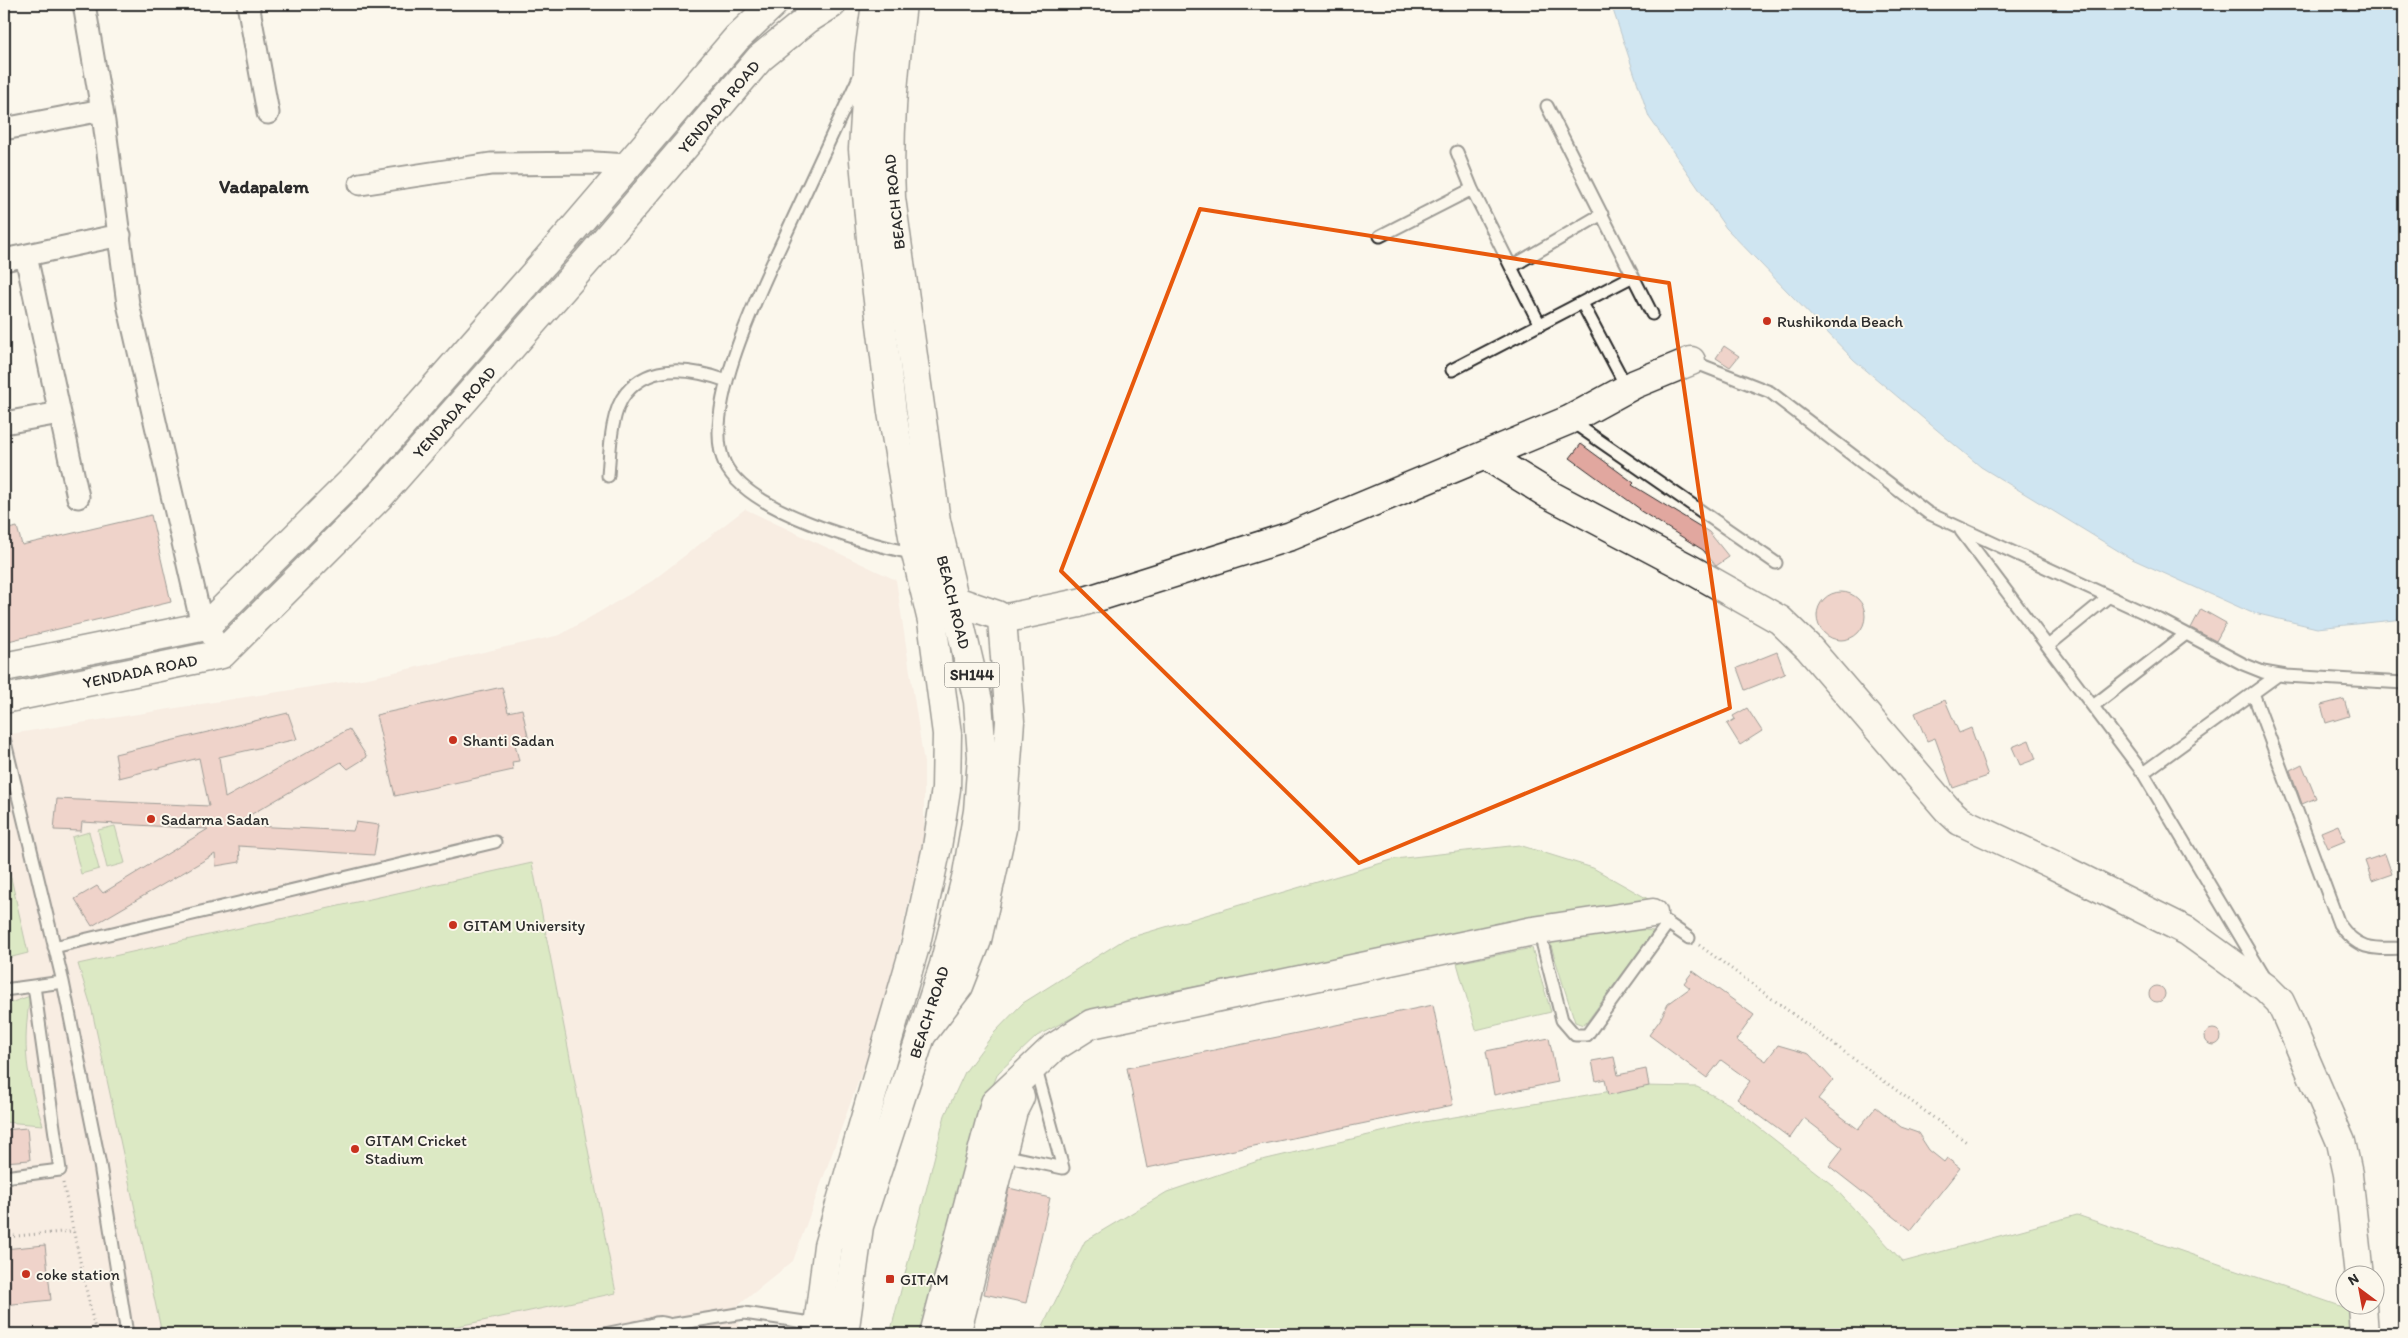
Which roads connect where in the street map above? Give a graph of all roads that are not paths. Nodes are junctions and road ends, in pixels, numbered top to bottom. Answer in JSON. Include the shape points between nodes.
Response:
{"nodes":[{"id":1,"x":84,"y":4,"type":"edge"},
{"id":2,"x":248,"y":4,"type":"edge"},
{"id":3,"x":773,"y":4,"type":"edge"},
{"id":4,"x":832,"y":4,"type":"edge"},
{"id":5,"x":876,"y":4,"type":"edge"},
{"id":6,"x":902,"y":4,"type":"edge"},
{"id":7,"x":869,"y":54,"type":"junction"},
{"id":8,"x":1547,"y":106,"type":"dead end"},
{"id":9,"x":102,"y":110,"type":"junction"},
{"id":10,"x":268,"y":113,"type":"dead end"},
{"id":11,"x":4,"y":129,"type":"edge"},
{"id":12,"x":1458,"y":152,"type":"dead end"},
{"id":13,"x":628,"y":165,"type":"junction"},
{"id":14,"x":360,"y":184,"type":"dead end"},
{"id":15,"x":1472,"y":190,"type":"junction"},
{"id":16,"x":1602,"y":214,"type":"junction"},
{"id":17,"x":120,"y":235,"type":"junction"},
{"id":18,"x":1380,"y":236,"type":"dead end"},
{"id":19,"x":26,"y":256,"type":"junction"},
{"id":20,"x":4,"y":260,"type":"edge"},
{"id":21,"x":1511,"y":267,"type":"junction"},
{"id":22,"x":1633,"y":276,"type":"junction"},
{"id":23,"x":1582,"y":303,"type":"junction"},
{"id":24,"x":1652,"y":314,"type":"dead end"},
{"id":25,"x":1540,"y":325,"type":"junction"},
{"id":26,"x":1691,"y":361,"type":"joint"},
{"id":27,"x":1452,"y":370,"type":"dead end"},
{"id":28,"x":727,"y":380,"type":"junction"},
{"id":29,"x":1627,"y":388,"type":"junction"},
{"id":30,"x":60,"y":412,"type":"junction"},
{"id":31,"x":1569,"y":420,"type":"junction"},
{"id":32,"x":4,"y":422,"type":"edge"},
{"id":33,"x":1485,"y":455,"type":"junction"},
{"id":34,"x":608,"y":476,"type":"dead end"},
{"id":35,"x":78,"y":498,"type":"dead end"},
{"id":36,"x":1960,"y":529,"type":"junction"},
{"id":37,"x":929,"y":553,"type":"junction"},
{"id":38,"x":1776,"y":563,"type":"dead end"},
{"id":39,"x":2108,"y":596,"type":"junction"},
{"id":40,"x":956,"y":601,"type":"junction"},
{"id":41,"x":1002,"y":619,"type":"junction"},
{"id":42,"x":206,"y":626,"type":"junction"},
{"id":43,"x":2186,"y":634,"type":"junction"},
{"id":44,"x":2048,"y":646,"type":"junction"},
{"id":45,"x":222,"y":654,"type":"junction"},
{"id":46,"x":4,"y":667,"type":"edge"},
{"id":47,"x":2278,"y":675,"type":"junction"},
{"id":48,"x":2404,"y":683,"type":"edge"},
{"id":49,"x":2253,"y":693,"type":"junction"},
{"id":50,"x":4,"y":699,"type":"edge"},
{"id":51,"x":2093,"y":706,"type":"junction"},
{"id":52,"x":4,"y":738,"type":"edge"},
{"id":53,"x":2143,"y":773,"type":"junction"},
{"id":54,"x":495,"y":842,"type":"dead end"},
{"id":55,"x":1661,"y":918,"type":"junction"},
{"id":56,"x":1539,"y":930,"type":"junction"},
{"id":57,"x":1688,"y":938,"type":"road end"},
{"id":58,"x":54,"y":947,"type":"junction"},
{"id":59,"x":2404,"y":948,"type":"edge"},
{"id":60,"x":63,"y":982,"type":"junction"},
{"id":61,"x":34,"y":986,"type":"junction"},
{"id":62,"x":4,"y":990,"type":"edge"},
{"id":63,"x":2280,"y":1002,"type":"junction"},
{"id":64,"x":922,"y":1034,"type":"junction"},
{"id":65,"x":1035,"y":1066,"type":"junction"},
{"id":66,"x":1002,"y":1156,"type":"junction"},
{"id":67,"x":4,"y":1177,"type":"edge"},
{"id":68,"x":2358,"y":1266,"type":"edge"},
{"id":69,"x":2363,"y":1316,"type":"edge"},
{"id":70,"x":818,"y":1329,"type":"edge"},
{"id":71,"x":647,"y":1330,"type":"edge"},
{"id":72,"x":672,"y":1330,"type":"edge"},
{"id":73,"x":128,"y":1334,"type":"edge"},
{"id":74,"x":604,"y":1334,"type":"edge"},
{"id":75,"x":844,"y":1334,"type":"edge"},
{"id":76,"x":934,"y":1334,"type":"edge"},
{"id":77,"x":956,"y":1334,"type":"edge"},
{"id":78,"x":2364,"y":1334,"type":"edge"}],
"edges":[{"from":1,"to":9,"type":"street"},
{"from":2,"to":10,"type":"street"},
{"from":3,"to":13,"type":"main road","name":"YENDADA ROAD","via":[[736,38]]},
{"from":4,"to":45,"type":"main road","name":"YENDADA ROAD","via":[[760,58],[380,496]]},
{"from":5,"to":7,"type":"main road","number":"SH144"},
{"from":6,"to":37,"type":"main road","name":"BEACH ROAD","number":"SH144","via":[[892,90],[891,198],[922,428]]},
{"from":7,"to":28,"type":"lane","via":[[764,281]]},
{"from":7,"to":37,"type":"main road","number":"SH144","via":[[863,149],[873,261],[892,412]]},
{"from":8,"to":16,"type":"lane"},
{"from":9,"to":11,"type":"street"},
{"from":9,"to":17,"type":"street"},
{"from":12,"to":15,"type":"lane"},
{"from":13,"to":14,"type":"street","via":[[491,164]]},
{"from":13,"to":42,"type":"main road","name":"YENDADA ROAD","via":[[358,475]]},
{"from":15,"to":18,"type":"lane"},
{"from":15,"to":21,"type":"lane"},
{"from":16,"to":21,"type":"lane"},
{"from":16,"to":22,"type":"lane"},
{"from":17,"to":19,"type":"street"},
{"from":17,"to":42,"type":"street","via":[[128,304],[199,612]]},
{"from":19,"to":20,"type":"street"},
{"from":19,"to":30,"type":"street"},
{"from":21,"to":25,"type":"lane"},
{"from":22,"to":23,"type":"lane"},
{"from":22,"to":24,"type":"lane"},
{"from":23,"to":25,"type":"lane"},
{"from":23,"to":29,"type":"lane"},
{"from":25,"to":27,"type":"lane"},
{"from":26,"to":29,"type":"main road"},
{"from":26,"to":36,"type":"lane","via":[[1770,392],[1928,513]]},
{"from":28,"to":34,"type":"lane","via":[[705,372],[675,369],[645,378],[626,394],[616,414]]},
{"from":28,"to":37,"type":"lane","via":[[718,442],[725,464],[746,489],[820,528],[867,544]]},
{"from":29,"to":31,"type":"main road"},
{"from":30,"to":32,"type":"street"},
{"from":30,"to":35,"type":"street"},
{"from":31,"to":33,"type":"main road"},
{"from":31,"to":38,"type":"lane"},
{"from":33,"to":41,"type":"main road","via":[[1291,536],[1078,603]]},
{"from":33,"to":63,"type":"main road","via":[[1548,494],[1780,620],[1808,647],[1946,810],[1960,821],[2187,931],[2266,988]]},
{"from":36,"to":39,"type":"lane"},
{"from":36,"to":44,"type":"lane"},
{"from":37,"to":40,"type":"main road","name":"BEACH ROAD","number":"SH144"},
{"from":37,"to":70,"type":"main road","number":"SH144","via":[[932,621],[947,734],[946,789],[916,943],[828,1246]]},
{"from":39,"to":43,"type":"lane"},
{"from":39,"to":44,"type":"lane"},
{"from":40,"to":41,"type":"main road"},
{"from":40,"to":64,"type":"main road","name":"BEACH ROAD","number":"SH144","via":[[978,701],[982,757],[978,811],[967,874]]},
{"from":41,"to":64,"type":"main road","via":[[1010,721],[1002,829],[977,940],[959,986]]},
{"from":42,"to":45,"type":"street"},
{"from":42,"to":46,"type":"main road","name":"YENDADA ROAD"},
{"from":43,"to":47,"type":"lane","via":[[2243,664]]},
{"from":43,"to":51,"type":"lane"},
{"from":44,"to":51,"type":"lane"},
{"from":45,"to":50,"type":"main road","name":"YENDADA ROAD"},
{"from":47,"to":48,"type":"lane"},
{"from":47,"to":49,"type":"lane"},
{"from":49,"to":53,"type":"lane"},
{"from":49,"to":59,"type":"lane","via":[[2339,924],[2348,937],[2363,947]]},
{"from":51,"to":53,"type":"lane"},
{"from":52,"to":58,"type":"lane"},
{"from":53,"to":63,"type":"lane"},
{"from":54,"to":58,"type":"lane"},
{"from":55,"to":56,"type":"main road"},
{"from":55,"to":56,"type":"lane","via":[[1587,1034],[1575,1035],[1562,1020]]},
{"from":55,"to":57,"type":"lane"},
{"from":56,"to":65,"type":"main road","via":[[1091,1024],[1053,1048]]},
{"from":58,"to":60,"type":"lane"},
{"from":60,"to":61,"type":"lane"},
{"from":60,"to":73,"type":"lane","via":[[100,1165]]},
{"from":61,"to":62,"type":"lane"},
{"from":61,"to":67,"type":"lane","via":[[60,1170]]},
{"from":63,"to":68,"type":"main road","via":[[2341,1142],[2348,1174]]},
{"from":64,"to":75,"type":"main road","name":"BEACH ROAD","number":"SH144","via":[[859,1226]]},
{"from":65,"to":66,"type":"main road","via":[[1013,1111]]},
{"from":65,"to":66,"type":"lane","via":[[1063,1168]]},
{"from":65,"to":76,"type":"main road","via":[[995,1103]]},
{"from":66,"to":77,"type":"main road"},
{"from":69,"to":78,"type":"main road"},
{"from":70,"to":72,"type":"lane","via":[[744,1313]]},
{"from":71,"to":72,"type":"lane","via":[[663,1322]]},
{"from":71,"to":74,"type":"lane"}]}
